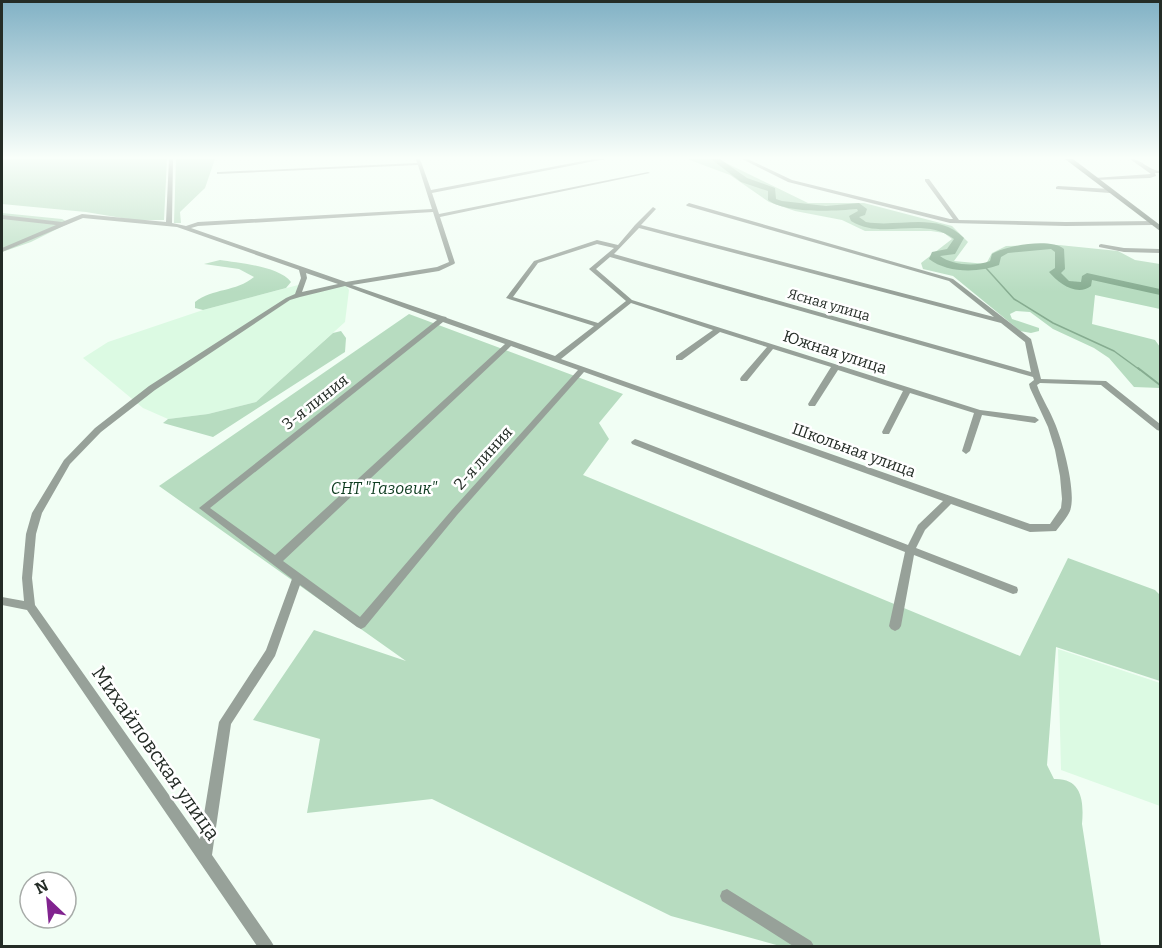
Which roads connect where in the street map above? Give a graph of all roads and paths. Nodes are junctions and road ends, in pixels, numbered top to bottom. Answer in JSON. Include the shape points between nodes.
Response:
{"nodes":[{"id":1,"x":170,"y":203,"type":"edge"},
{"id":2,"x":433,"y":203,"type":"edge"},
{"id":3,"x":486,"y":203,"type":"edge"},
{"id":4,"x":881,"y":203,"type":"edge"},
{"id":5,"x":944,"y":203,"type":"edge"},
{"id":6,"x":1127,"y":203,"type":"edge"},
{"id":7,"x":689,"y":205,"type":"dead end"},
{"id":8,"x":654,"y":209,"type":"dead end"},
{"id":9,"x":436,"y":213,"type":"junction"},
{"id":10,"x":2,"y":216,"type":"edge"},
{"id":11,"x":958,"y":222,"type":"junction"},
{"id":12,"x":62,"y":224,"type":"junction"},
{"id":13,"x":169,"y":224,"type":"junction"},
{"id":14,"x":637,"y":226,"type":"junction"},
{"id":15,"x":1157,"y":226,"type":"edge"},
{"id":16,"x":184,"y":228,"type":"junction"},
{"id":17,"x":2,"y":241,"type":"edge"},
{"id":18,"x":19,"y":244,"type":"junction"},
{"id":19,"x":619,"y":246,"type":"junction"},
{"id":20,"x":1101,"y":246,"type":"dead end"},
{"id":21,"x":2,"y":250,"type":"edge"},
{"id":22,"x":1161,"y":251,"type":"edge"},
{"id":23,"x":610,"y":255,"type":"junction"},
{"id":24,"x":302,"y":269,"type":"junction"},
{"id":25,"x":346,"y":285,"type":"junction"},
{"id":26,"x":298,"y":295,"type":"junction"},
{"id":27,"x":630,"y":301,"type":"junction"},
{"id":28,"x":444,"y":318,"type":"junction"},
{"id":29,"x":1004,"y":322,"type":"junction"},
{"id":30,"x":597,"y":325,"type":"junction"},
{"id":31,"x":719,"y":329,"type":"junction"},
{"id":32,"x":510,"y":343,"type":"junction"},
{"id":33,"x":771,"y":346,"type":"junction"},
{"id":34,"x":679,"y":358,"type":"dead end"},
{"id":35,"x":556,"y":359,"type":"junction"},
{"id":36,"x":836,"y":366,"type":"junction"},
{"id":37,"x":582,"y":370,"type":"junction"},
{"id":38,"x":744,"y":379,"type":"dead end"},
{"id":39,"x":1037,"y":379,"type":"junction"},
{"id":40,"x":908,"y":389,"type":"junction"},
{"id":41,"x":812,"y":404,"type":"dead end"},
{"id":42,"x":979,"y":412,"type":"junction"},
{"id":43,"x":1035,"y":420,"type":"dead end"},
{"id":44,"x":1161,"y":428,"type":"edge"},
{"id":45,"x":886,"y":432,"type":"dead end"},
{"id":46,"x":635,"y":442,"type":"dead end"},
{"id":47,"x":966,"y":451,"type":"dead end"},
{"id":48,"x":949,"y":500,"type":"junction"},
{"id":49,"x":910,"y":550,"type":"junction"},
{"id":50,"x":276,"y":561,"type":"junction"},
{"id":51,"x":298,"y":577,"type":"junction"},
{"id":52,"x":1013,"y":590,"type":"dead end"},
{"id":53,"x":2,"y":601,"type":"edge"},
{"id":54,"x":30,"y":606,"type":"junction"},
{"id":55,"x":895,"y":626,"type":"dead end"},
{"id":56,"x":204,"y":858,"type":"junction"},
{"id":57,"x":727,"y":896,"type":"dead end"},
{"id":58,"x":266,"y":946,"type":"edge"},
{"id":59,"x":806,"y":946,"type":"edge"}],
"edges":[{"from":1,"to":13,"type":"street"},
{"from":2,"to":9,"type":"street"},
{"from":3,"to":9,"type":"street"},
{"from":4,"to":11,"type":"street"},
{"from":5,"to":11,"type":"street"},
{"from":6,"to":15,"type":"main road"},
{"from":7,"to":29,"type":"street","via":[[951,280]]},
{"from":8,"to":14,"type":"street"},
{"from":9,"to":16,"type":"street","via":[[198,224]]},
{"from":9,"to":25,"type":"street","via":[[452,263],[439,269]]},
{"from":10,"to":12,"type":"street"},
{"from":11,"to":15,"type":"street"},
{"from":12,"to":13,"type":"street","name":"Школьная улица","via":[[82,216]]},
{"from":12,"to":18,"type":"street"},
{"from":13,"to":16,"type":"street","name":"Школьная улица"},
{"from":14,"to":19,"type":"street"},
{"from":14,"to":29,"type":"street"},
{"from":16,"to":24,"type":"street","name":"Школьная улица"},
{"from":17,"to":18,"type":"street"},
{"from":18,"to":21,"type":"street"},
{"from":19,"to":23,"type":"street"},
{"from":19,"to":30,"type":"street","via":[[597,242],[536,262],[509,298]]},
{"from":20,"to":22,"type":"street"},
{"from":23,"to":27,"type":"street","via":[[592,269]]},
{"from":23,"to":39,"type":"street","name":"Ясная улица"},
{"from":24,"to":25,"type":"street","name":"Школьная улица"},
{"from":24,"to":26,"type":"street","via":[[304,278]]},
{"from":25,"to":26,"type":"street"},
{"from":25,"to":28,"type":"street","name":"Школьная улица"},
{"from":26,"to":54,"type":"street","via":[[152,388],[98,430],[67,462],[37,513],[31,534],[27,578]]},
{"from":27,"to":30,"type":"street"},
{"from":27,"to":31,"type":"street","name":"Южная улица"},
{"from":28,"to":32,"type":"street","name":"Школьная улица"},
{"from":28,"to":50,"type":"street","name":"3-я линия","via":[[204,508]]},
{"from":29,"to":39,"type":"street","via":[[1028,341]]},
{"from":30,"to":35,"type":"street"},
{"from":31,"to":33,"type":"street","name":"Южная улица"},
{"from":31,"to":34,"type":"street"},
{"from":32,"to":35,"type":"street","name":"Школьная улица"},
{"from":32,"to":50,"type":"street"},
{"from":33,"to":36,"type":"street","name":"Южная улица"},
{"from":33,"to":38,"type":"street"},
{"from":35,"to":37,"type":"street","name":"Школьная улица"},
{"from":36,"to":40,"type":"street","name":"Южная улица"},
{"from":36,"to":41,"type":"street"},
{"from":37,"to":48,"type":"street","name":"Школьная улица"},
{"from":37,"to":51,"type":"street","name":"2-я линия","via":[[361,624]]},
{"from":39,"to":44,"type":"street","via":[[1102,383]]},
{"from":39,"to":48,"type":"street","name":"Школьная улица","via":[[1035,392],[1050,420],[1064,473],[1065,511],[1053,528],[1030,528]]},
{"from":40,"to":42,"type":"street","name":"Южная улица"},
{"from":40,"to":45,"type":"street"},
{"from":42,"to":43,"type":"street","name":"Южная улица"},
{"from":42,"to":47,"type":"street"},
{"from":46,"to":49,"type":"street"},
{"from":48,"to":49,"type":"street","via":[[921,528]]},
{"from":49,"to":52,"type":"street"},
{"from":49,"to":55,"type":"street"},
{"from":50,"to":51,"type":"street"},
{"from":51,"to":56,"type":"street","via":[[271,652],[225,722]]},
{"from":53,"to":54,"type":"street"},
{"from":54,"to":56,"type":"street","name":"Михайловская улица"},
{"from":56,"to":58,"type":"street","name":"Михайловская улица"},
{"from":57,"to":59,"type":"street"}]}
